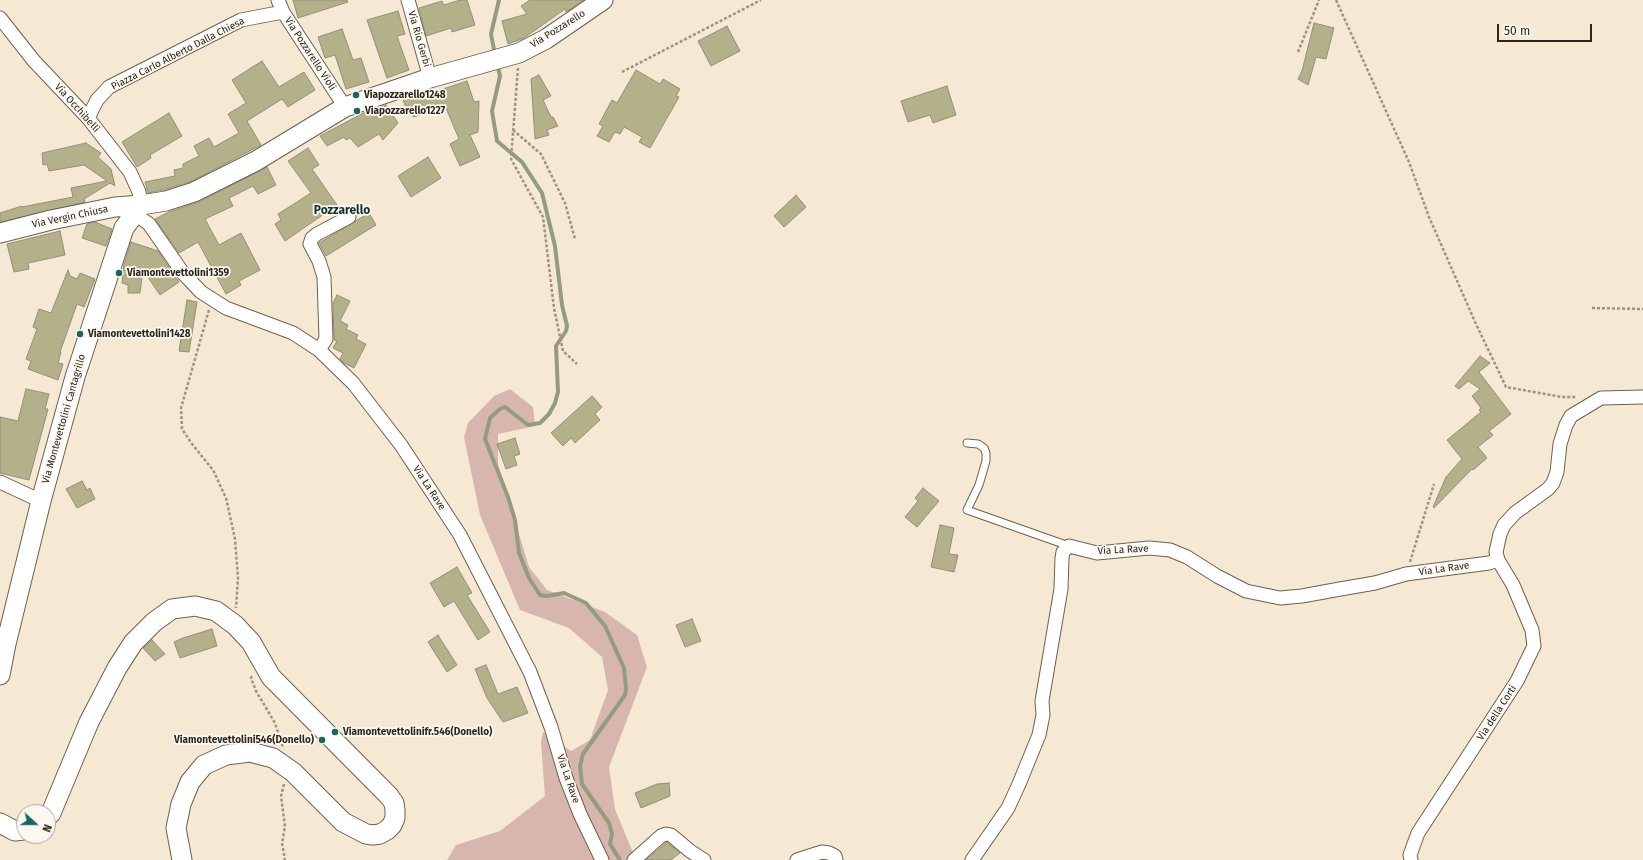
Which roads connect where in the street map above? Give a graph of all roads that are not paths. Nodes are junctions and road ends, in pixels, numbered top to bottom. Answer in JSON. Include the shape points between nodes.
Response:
{"nodes":[{"id":1,"x":408,"y":0,"type":"edge"},
{"id":2,"x":604,"y":0,"type":"edge"},
{"id":3,"x":280,"y":6,"type":"edge"},
{"id":4,"x":0,"y":18,"type":"edge"},
{"id":5,"x":430,"y":78,"type":"junction"},
{"id":6,"x":345,"y":107,"type":"junction"},
{"id":7,"x":88,"y":118,"type":"junction"},
{"id":8,"x":138,"y":210,"type":"junction"},
{"id":9,"x":349,"y":217,"type":"dead end"},
{"id":10,"x":0,"y":233,"type":"edge"},
{"id":11,"x":319,"y":350,"type":"junction"},
{"id":12,"x":1643,"y":397,"type":"edge"},
{"id":13,"x":967,"y":444,"type":"dead end"},
{"id":14,"x":0,"y":482,"type":"edge"},
{"id":15,"x":41,"y":501,"type":"junction"},
{"id":16,"x":1069,"y":546,"type":"junction"},
{"id":17,"x":1498,"y":560,"type":"junction"},
{"id":18,"x":0,"y":675,"type":"edge"},
{"id":19,"x":55,"y":804,"type":"edge"},
{"id":20,"x":0,"y":822,"type":"edge"},
{"id":21,"x":16,"y":831,"type":"edge"},
{"id":22,"x":182,"y":860,"type":"edge"},
{"id":23,"x":602,"y":860,"type":"edge"},
{"id":24,"x":634,"y":860,"type":"edge"},
{"id":25,"x":704,"y":860,"type":"edge"},
{"id":26,"x":797,"y":860,"type":"edge"},
{"id":27,"x":836,"y":860,"type":"edge"},
{"id":28,"x":972,"y":860,"type":"edge"},
{"id":29,"x":1411,"y":860,"type":"edge"}],
"edges":[{"from":1,"to":5,"type":"street","name":"Via Rio Gerbi"},
{"from":2,"to":5,"type":"street","name":"Via Pozzarello","via":[[546,39],[515,55]]},
{"from":3,"to":6,"type":"street","name":"Via Pozzarello Violi"},
{"from":3,"to":7,"type":"street","name":"Piazza Carlo Alberto Dalla Chiesa","via":[[241,20],[109,87],[97,100]]},
{"from":4,"to":7,"type":"street","name":"Via Occhibelli","via":[[34,61]]},
{"from":5,"to":6,"type":"street","name":"Via Pozzarello"},
{"from":6,"to":8,"type":"street","name":"Via Vergin Chiusa","via":[[256,161],[194,192]]},
{"from":7,"to":8,"type":"street","name":"Via Occhibelli","via":[[130,172],[139,192]]},
{"from":8,"to":10,"type":"street","name":"Via Vergin Chiusa","via":[[115,207]]},
{"from":8,"to":11,"type":"street","name":"Via La Rave","via":[[183,273],[201,292],[226,308],[293,333]]},
{"from":8,"to":15,"type":"street","name":"Via Montevettolini Cantagrillo","via":[[124,228],[75,377]]},
{"from":9,"to":11,"type":"street","via":[[317,234],[310,244],[324,277],[326,339]]},
{"from":11,"to":23,"type":"street","name":"Via La Rave","via":[[353,384],[402,445],[460,535],[530,672],[551,727],[566,778]]},
{"from":12,"to":17,"type":"street","via":[[1602,398],[1570,416],[1560,444],[1554,483],[1515,513],[1504,525],[1497,545]]},
{"from":13,"to":16,"type":"lane","via":[[978,444],[986,453],[986,461],[968,510]]},
{"from":14,"to":15,"type":"street"},
{"from":15,"to":18,"type":"street","name":"Via Montevettolini Cantagrillo"},
{"from":16,"to":17,"type":"street","name":"Via La Rave","via":[[1096,553],[1149,548],[1170,550],[1246,591],[1280,598],[1375,583],[1406,574],[1489,564]]},
{"from":16,"to":28,"type":"street","via":[[1062,558],[1061,589],[1042,701],[1043,715],[1039,735],[1008,808]]},
{"from":17,"to":29,"type":"street","name":"Via della Corti","via":[[1513,584],[1532,630],[1535,642],[1533,651],[1518,681],[1418,833],[1410,855]]},
{"from":19,"to":22,"type":"street","via":[[89,722],[133,643],[154,622],[172,609],[195,606],[216,611],[235,625],[251,642],[271,677],[389,796],[396,810],[395,818],[392,825],[380,834],[366,834],[343,822],[286,767],[273,758],[250,752],[226,755],[204,765],[190,782],[181,804],[176,828]]},
{"from":20,"to":21,"type":"street"},
{"from":24,"to":25,"type":"street","via":[[666,834]]},
{"from":26,"to":27,"type":"street","via":[[822,852],[835,856]]}]}
